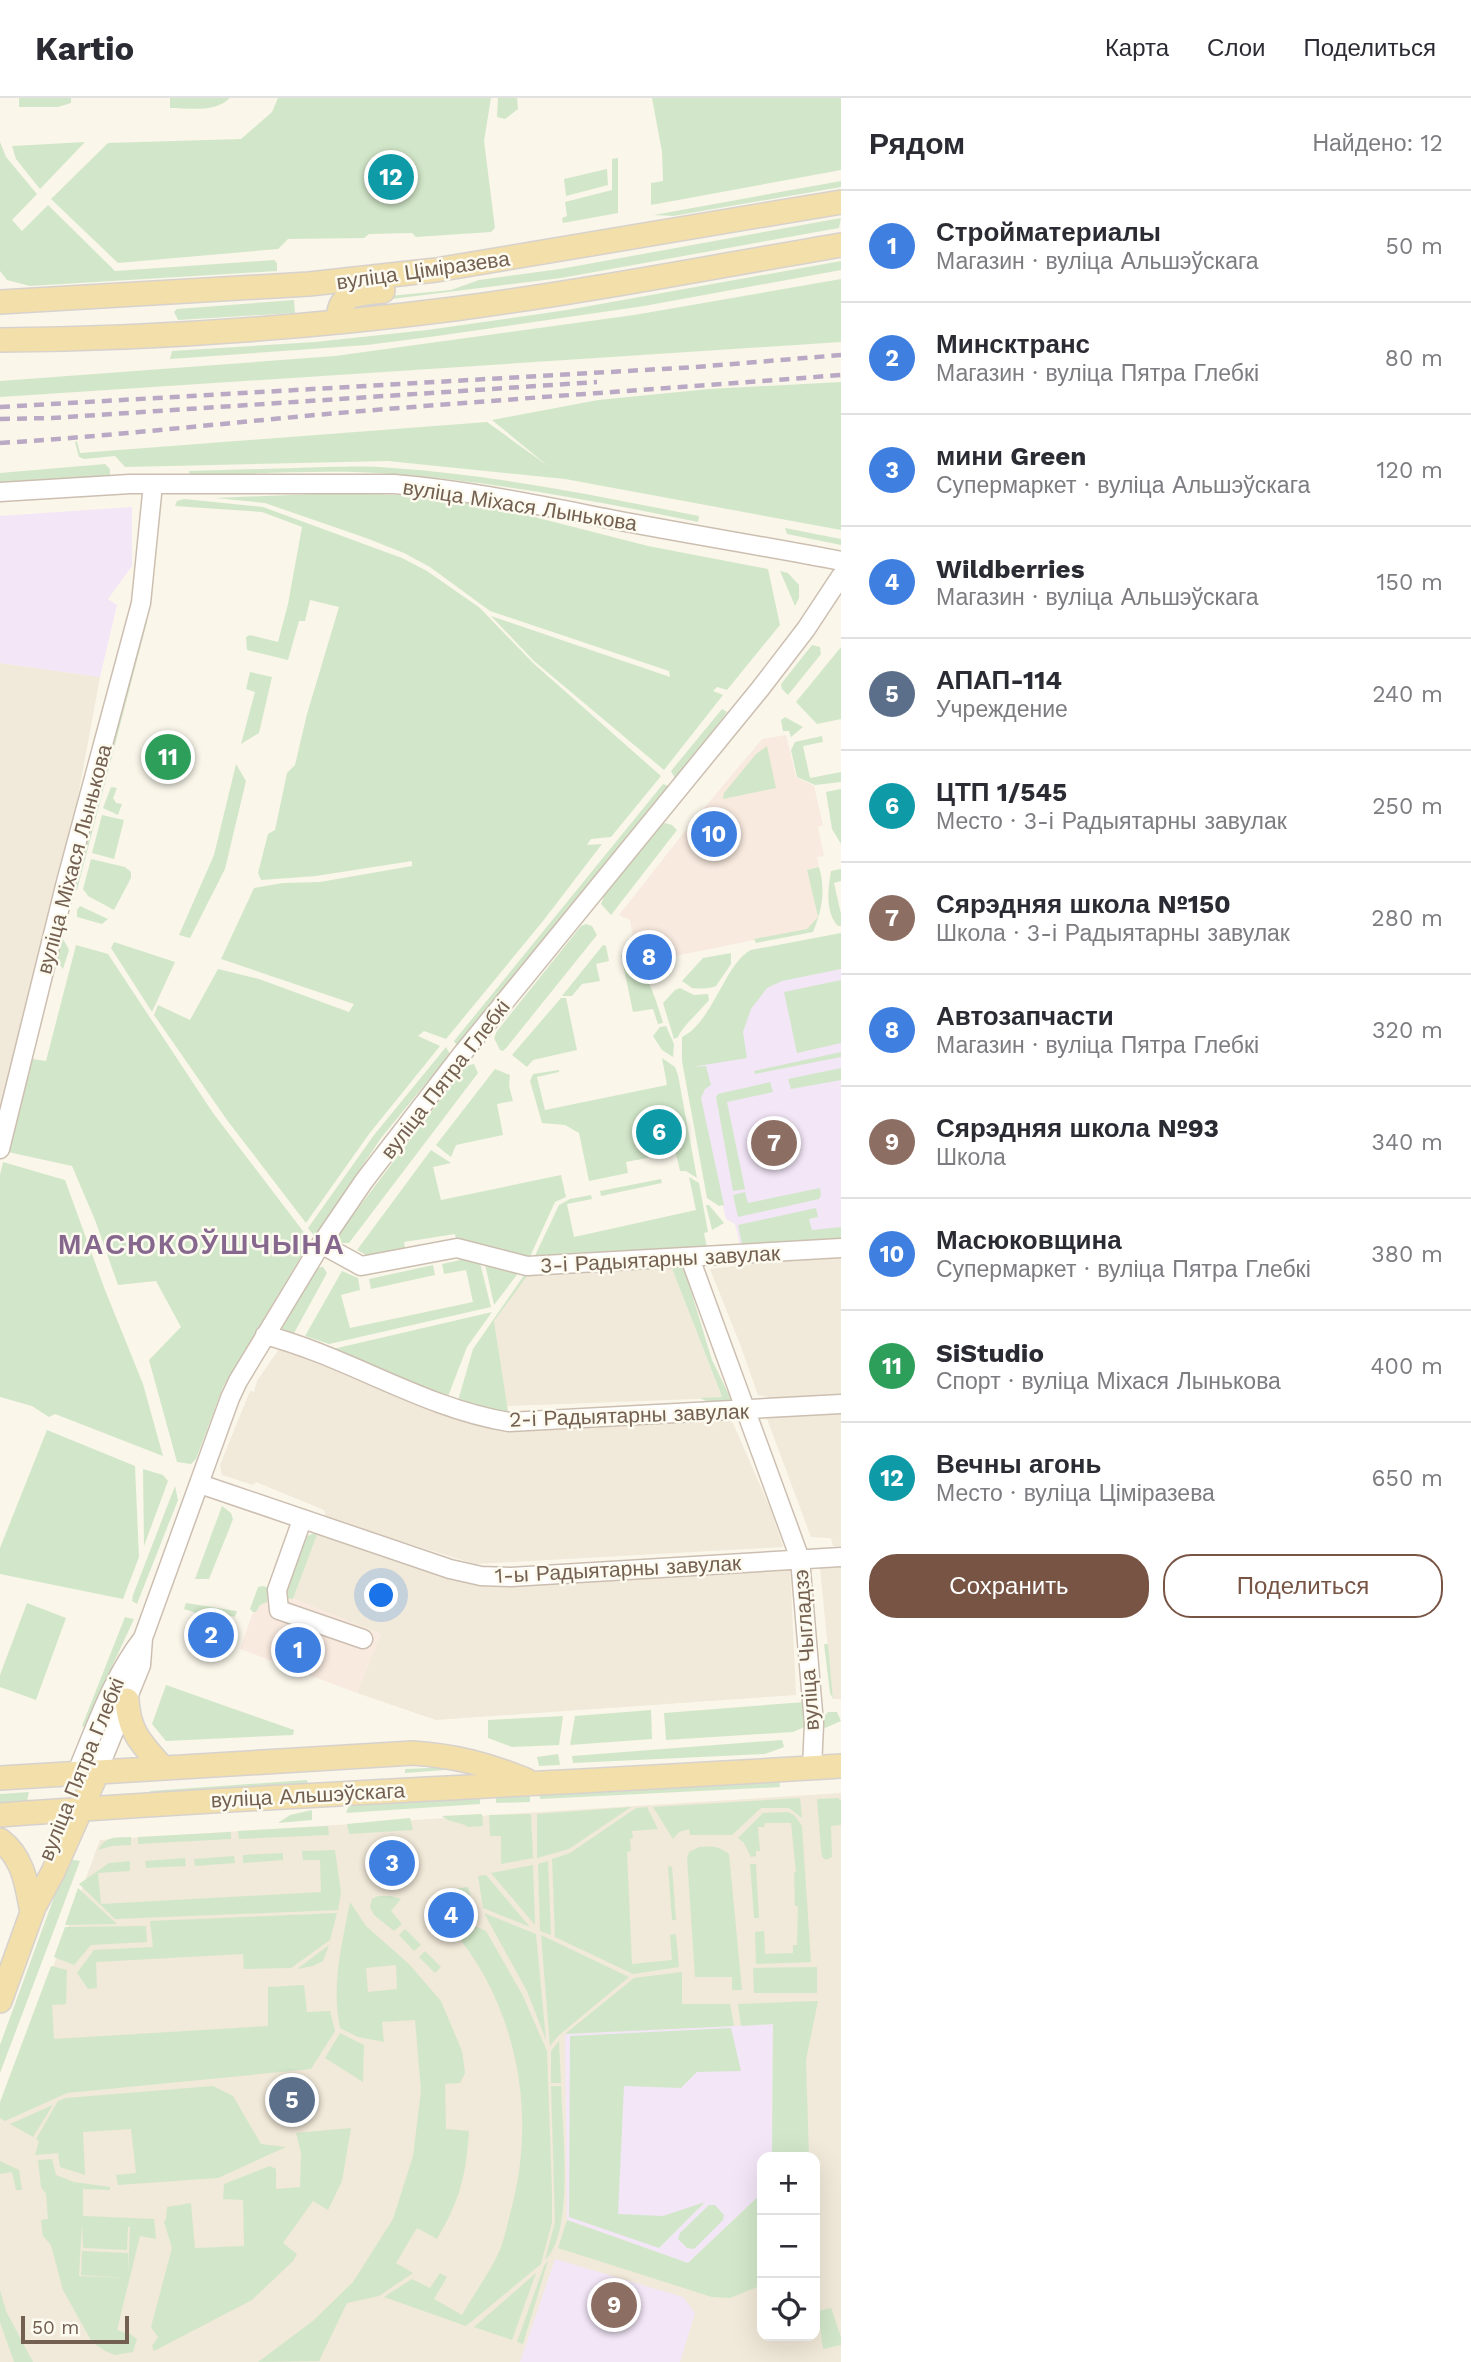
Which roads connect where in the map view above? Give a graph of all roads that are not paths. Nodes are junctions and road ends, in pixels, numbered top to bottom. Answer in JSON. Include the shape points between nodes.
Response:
{"nodes":[{"id":1,"x":841,"y":202,"type":"edge"},
{"id":2,"x":841,"y":233,"type":"edge"},
{"id":3,"x":841,"y":244,"type":"edge"},
{"id":4,"x":794,"y":253,"type":"junction"},
{"id":5,"x":475,"y":264,"type":"junction"},
{"id":6,"x":0,"y":302,"type":"edge"},
{"id":7,"x":339,"y":321,"type":"junction"},
{"id":8,"x":0,"y":340,"type":"edge"},
{"id":9,"x":153,"y":485,"type":"junction"},
{"id":10,"x":0,"y":492,"type":"edge"},
{"id":11,"x":841,"y":561,"type":"edge"},
{"id":12,"x":841,"y":576,"type":"edge"},
{"id":13,"x":0,"y":1149,"type":"edge"},
{"id":14,"x":321,"y":1244,"type":"junction"},
{"id":15,"x":841,"y":1248,"type":"edge"},
{"id":16,"x":690,"y":1258,"type":"junction"},
{"id":17,"x":265,"y":1335,"type":"junction"},
{"id":18,"x":841,"y":1404,"type":"edge"},
{"id":19,"x":747,"y":1409,"type":"junction"},
{"id":20,"x":200,"y":1484,"type":"junction"},
{"id":21,"x":302,"y":1520,"type":"junction"},
{"id":22,"x":841,"y":1557,"type":"edge"},
{"id":23,"x":800,"y":1559,"type":"junction"},
{"id":24,"x":143,"y":1637,"type":"junction"},
{"id":25,"x":363,"y":1639,"type":"dead end"},
{"id":26,"x":127,"y":1700,"type":"junction"},
{"id":27,"x":841,"y":1766,"type":"edge"},
{"id":28,"x":163,"y":1768,"type":"junction"},
{"id":29,"x":811,"y":1768,"type":"junction"},
{"id":30,"x":87,"y":1773,"type":"junction"},
{"id":31,"x":0,"y":1778,"type":"edge"},
{"id":32,"x":535,"y":1784,"type":"junction"},
{"id":33,"x":73,"y":1810,"type":"junction"},
{"id":34,"x":0,"y":1815,"type":"edge"},
{"id":35,"x":0,"y":1840,"type":"edge"},
{"id":36,"x":33,"y":1910,"type":"junction"},
{"id":37,"x":0,"y":2001,"type":"edge"}],
"edges":[{"from":1,"to":5,"type":"main road","name":"вуліца Ціміразева"},
{"from":2,"to":4,"type":"main road"},
{"from":3,"to":4,"type":"main road","name":"вуліца Ціміразева"},
{"from":4,"to":7,"type":"main road","name":"вуліца Ціміразева","via":[[468,307]]},
{"from":5,"to":6,"type":"main road","name":"вуліца Ціміразева","via":[[309,284]]},
{"from":5,"to":7,"type":"main road","via":[[452,281],[351,296],[338,309]]},
{"from":7,"to":8,"type":"main road","name":"вуліца Ціміразева","via":[[129,337]]},
{"from":9,"to":10,"type":"street","name":"вуліца Міхася Лынькова"},
{"from":9,"to":11,"type":"street","name":"вуліца Міхася Лынькова","via":[[433,487]]},
{"from":9,"to":13,"type":"street","name":"вуліца Міхася Лынькова","via":[[141,603]]},
{"from":12,"to":14,"type":"street","name":"вуліца Пятра Глебкі","via":[[760,689],[462,1054]]},
{"from":14,"to":16,"type":"street","name":"3-і Радыятарны завулак","via":[[361,1266],[457,1248],[527,1266]]},
{"from":14,"to":17,"type":"street","name":"вуліца Пятра Глебкі"},
{"from":15,"to":16,"type":"street","name":"3-і Радыятарны завулак"},
{"from":16,"to":19,"type":"street","name":"вуліца Чыгладзэ"},
{"from":17,"to":19,"type":"street","name":"2-і Радыятарны завулак","via":[[449,1408],[509,1422]]},
{"from":17,"to":20,"type":"street","name":"вуліца Пятра Глебкі","via":[[230,1398]]},
{"from":18,"to":19,"type":"street","name":"2-і Радыятарны завулак"},
{"from":19,"to":23,"type":"street","name":"вуліца Чыгладзэ"},
{"from":20,"to":21,"type":"street","name":"1-ы Радыятарны завулак"},
{"from":20,"to":24,"type":"street","name":"вуліца Пятра Глебкі"},
{"from":21,"to":23,"type":"street","name":"1-ы Радыятарны завулак","via":[[481,1576]]},
{"from":21,"to":25,"type":"street","via":[[276,1590],[279,1610]]},
{"from":22,"to":23,"type":"street","name":"1-ы Радыятарны завулак"},
{"from":23,"to":29,"type":"street","name":"вуліца Чыгладзэ","via":[[814,1724]]},
{"from":24,"to":26,"type":"street","name":"вуліца Пятра Глебкі","via":[[141,1665]]},
{"from":24,"to":30,"type":"street","name":"вуліца Пятра Глебкі","via":[[117,1678]]},
{"from":26,"to":28,"type":"main road","via":[[132,1730]]},
{"from":26,"to":30,"type":"street","name":"вуліца Пятра Глебкі"},
{"from":27,"to":29,"type":"main road","name":"вуліца Альшэўскага"},
{"from":28,"to":30,"type":"main road","name":"вуліца Альшэўскага"},
{"from":28,"to":32,"type":"main road","name":"вуліца Альшэўскага","via":[[413,1753],[487,1764]]},
{"from":29,"to":32,"type":"main road","name":"вуліца Альшэўскага"},
{"from":30,"to":31,"type":"main road","name":"вуліца Альшэўскага"},
{"from":30,"to":33,"type":"main road","name":"вуліца Пятра Глебкі"},
{"from":32,"to":33,"type":"main road","name":"вуліца Альшэўскага"},
{"from":33,"to":34,"type":"main road","name":"вуліца Альшэўскага"},
{"from":33,"to":36,"type":"main road","name":"вуліца Пятра Глебкі","via":[[53,1872]]},
{"from":35,"to":36,"type":"main road","via":[[22,1869]]},
{"from":36,"to":37,"type":"main road","name":"вуліца Пятра Глебкі"}]}
